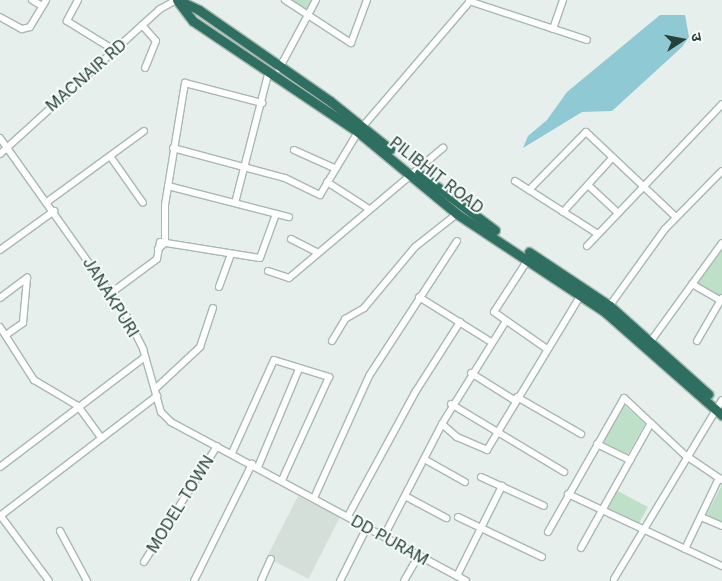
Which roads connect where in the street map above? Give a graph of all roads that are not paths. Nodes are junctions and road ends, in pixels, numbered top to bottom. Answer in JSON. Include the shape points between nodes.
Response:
{"nodes":[{"id":1,"x":32,"y":0,"type":"edge"},
{"id":2,"x":78,"y":0,"type":"edge"},
{"id":3,"x":177,"y":0,"type":"edge"},
{"id":4,"x":285,"y":0,"type":"edge"},
{"id":5,"x":316,"y":0,"type":"edge"},
{"id":6,"x":367,"y":0,"type":"edge"},
{"id":7,"x":563,"y":0,"type":"edge"},
{"id":8,"x":470,"y":1,"type":"edge"},
{"id":9,"x":44,"y":3,"type":"edge"},
{"id":10,"x":310,"y":16,"type":"junction"},
{"id":11,"x":0,"y":17,"type":"edge"},
{"id":12,"x":142,"y":25,"type":"junction"},
{"id":13,"x":553,"y":29,"type":"junction"},
{"id":14,"x":587,"y":40,"type":"dead end"},
{"id":15,"x":114,"y":50,"type":"junction"},
{"id":16,"x":145,"y":68,"type":"dead end"},
{"id":17,"x":275,"y":72,"type":"junction"},
{"id":18,"x":262,"y":103,"type":"junction"},
{"id":19,"x":722,"y":104,"type":"edge"},
{"id":20,"x":360,"y":129,"type":"junction"},
{"id":21,"x":144,"y":131,"type":"dead end"},
{"id":22,"x":0,"y":138,"type":"edge"},
{"id":23,"x":7,"y":147,"type":"junction"},
{"id":24,"x":173,"y":148,"type":"junction"},
{"id":25,"x":443,"y":148,"type":"dead end"},
{"id":26,"x":294,"y":150,"type":"dead end"},
{"id":27,"x":0,"y":154,"type":"edge"},
{"id":28,"x":110,"y":156,"type":"junction"},
{"id":29,"x":613,"y":157,"type":"junction"},
{"id":30,"x":245,"y":166,"type":"junction"},
{"id":31,"x":334,"y":168,"type":"junction"},
{"id":32,"x":722,"y":171,"type":"edge"},
{"id":33,"x":414,"y":172,"type":"junction"},
{"id":34,"x":515,"y":181,"type":"dead end"},
{"id":35,"x":327,"y":182,"type":"junction"},
{"id":36,"x":588,"y":185,"type":"junction"},
{"id":37,"x":168,"y":186,"type":"junction"},
{"id":38,"x":644,"y":186,"type":"junction"},
{"id":39,"x":529,"y":190,"type":"junction"},
{"id":40,"x":47,"y":202,"type":"junction"},
{"id":41,"x":143,"y":203,"type":"dead end"},
{"id":42,"x":235,"y":203,"type":"junction"},
{"id":43,"x":370,"y":209,"type":"junction"},
{"id":44,"x":54,"y":211,"type":"junction"},
{"id":45,"x":563,"y":212,"type":"junction"},
{"id":46,"x":618,"y":213,"type":"junction"},
{"id":47,"x":276,"y":214,"type":"junction"},
{"id":48,"x":457,"y":214,"type":"junction"},
{"id":49,"x":290,"y":217,"type":"dead end"},
{"id":50,"x":676,"y":217,"type":"junction"},
{"id":51,"x":598,"y":234,"type":"junction"},
{"id":52,"x":291,"y":239,"type":"dead end"},
{"id":53,"x":457,"y":241,"type":"dead end"},
{"id":54,"x":165,"y":243,"type":"junction"},
{"id":55,"x":722,"y":243,"type":"edge"},
{"id":56,"x":587,"y":246,"type":"dead end"},
{"id":57,"x":0,"y":250,"type":"edge"},
{"id":58,"x":318,"y":253,"type":"junction"},
{"id":59,"x":231,"y":254,"type":"junction"},
{"id":60,"x":529,"y":258,"type":"junction"},
{"id":61,"x":268,"y":271,"type":"dead end"},
{"id":62,"x":692,"y":284,"type":"junction"},
{"id":63,"x":219,"y":287,"type":"dead end"},
{"id":64,"x":110,"y":292,"type":"junction"},
{"id":65,"x":581,"y":295,"type":"junction"},
{"id":66,"x":419,"y":297,"type":"junction"},
{"id":67,"x":0,"y":298,"type":"edge"},
{"id":68,"x":722,"y":300,"type":"edge"},
{"id":69,"x":213,"y":308,"type":"dead end"},
{"id":70,"x":607,"y":309,"type":"junction"},
{"id":71,"x":506,"y":321,"type":"junction"},
{"id":72,"x":460,"y":322,"type":"junction"},
{"id":73,"x":0,"y":327,"type":"edge"},
{"id":74,"x":6,"y":335,"type":"junction"},
{"id":75,"x":332,"y":341,"type":"dead end"},
{"id":76,"x":697,"y":341,"type":"dead end"},
{"id":77,"x":491,"y":342,"type":"junction"},
{"id":78,"x":649,"y":344,"type":"junction"},
{"id":79,"x":547,"y":349,"type":"junction"},
{"id":80,"x":145,"y":357,"type":"junction"},
{"id":81,"x":299,"y":370,"type":"junction"},
{"id":82,"x":471,"y":373,"type":"junction"},
{"id":83,"x":156,"y":392,"type":"junction"},
{"id":84,"x":516,"y":398,"type":"junction"},
{"id":85,"x":451,"y":404,"type":"junction"},
{"id":86,"x":78,"y":406,"type":"junction"},
{"id":87,"x":720,"y":407,"type":"edge"},
{"id":88,"x":651,"y":423,"type":"junction"},
{"id":89,"x":442,"y":424,"type":"junction"},
{"id":90,"x":495,"y":431,"type":"junction"},
{"id":91,"x":581,"y":434,"type":"dead end"},
{"id":92,"x":101,"y":438,"type":"junction"},
{"id":93,"x":597,"y":444,"type":"junction"},
{"id":94,"x":217,"y":446,"type":"junction"},
{"id":95,"x":232,"y":453,"type":"junction"},
{"id":96,"x":685,"y":455,"type":"junction"},
{"id":97,"x":424,"y":459,"type":"junction"},
{"id":98,"x":630,"y":460,"type":"junction"},
{"id":99,"x":255,"y":465,"type":"junction"},
{"id":100,"x":0,"y":467,"type":"edge"},
{"id":101,"x":564,"y":472,"type":"dead end"},
{"id":102,"x":481,"y":477,"type":"dead end"},
{"id":103,"x":721,"y":479,"type":"edge"},
{"id":104,"x":282,"y":480,"type":"junction"},
{"id":105,"x":465,"y":482,"type":"dead end"},
{"id":106,"x":502,"y":486,"type":"junction"},
{"id":107,"x":568,"y":494,"type":"junction"},
{"id":108,"x":405,"y":496,"type":"junction"},
{"id":109,"x":314,"y":498,"type":"junction"},
{"id":110,"x":544,"y":506,"type":"dead end"},
{"id":111,"x":602,"y":511,"type":"junction"},
{"id":112,"x":348,"y":516,"type":"junction"},
{"id":113,"x":458,"y":517,"type":"dead end"},
{"id":114,"x":701,"y":517,"type":"junction"},
{"id":115,"x":446,"y":518,"type":"dead end"},
{"id":116,"x":1,"y":519,"type":"edge"},
{"id":117,"x":722,"y":526,"type":"edge"},
{"id":118,"x":367,"y":527,"type":"junction"},
{"id":119,"x":481,"y":528,"type":"junction"},
{"id":120,"x":60,"y":530,"type":"dead end"},
{"id":121,"x":642,"y":530,"type":"junction"},
{"id":122,"x":548,"y":532,"type":"dead end"},
{"id":123,"x":384,"y":536,"type":"junction"},
{"id":124,"x":581,"y":548,"type":"dead end"},
{"id":125,"x":685,"y":550,"type":"junction"},
{"id":126,"x":419,"y":555,"type":"junction"},
{"id":127,"x":542,"y":557,"type":"dead end"},
{"id":128,"x":271,"y":559,"type":"dead end"},
{"id":129,"x":144,"y":562,"type":"dead end"},
{"id":130,"x":722,"y":566,"type":"edge"},
{"id":131,"x":457,"y":576,"type":"junction"},
{"id":132,"x":47,"y":578,"type":"edge"},
{"id":133,"x":614,"y":579,"type":"dead end"},
{"id":134,"x":40,"y":581,"type":"edge"},
{"id":135,"x":87,"y":581,"type":"edge"},
{"id":136,"x":194,"y":581,"type":"edge"},
{"id":137,"x":261,"y":581,"type":"edge"},
{"id":138,"x":340,"y":581,"type":"edge"},
{"id":139,"x":404,"y":581,"type":"edge"},
{"id":140,"x":466,"y":581,"type":"edge"}],
"edges":[{"from":1,"to":9,"type":"street"},
{"from":2,"to":15,"type":"street","via":[[67,21]]},
{"from":3,"to":12,"type":"street","name":"MACNAIR RD"},
{"from":3,"to":17,"type":"highway","name":"PILIBHIT ROAD","via":[[199,10]]},
{"from":4,"to":10,"type":"street"},
{"from":5,"to":10,"type":"street"},
{"from":6,"to":10,"type":"street","via":[[351,43]]},
{"from":7,"to":13,"type":"street"},
{"from":8,"to":13,"type":"street"},
{"from":8,"to":20,"type":"street"},
{"from":9,"to":11,"type":"street","via":[[30,27],[22,29]]},
{"from":10,"to":17,"type":"street"},
{"from":12,"to":15,"type":"street","name":"MACNAIR RD"},
{"from":12,"to":16,"type":"street","via":[[156,41]]},
{"from":13,"to":14,"type":"street"},
{"from":15,"to":23,"type":"street","name":"MACNAIR RD"},
{"from":17,"to":18,"type":"street"},
{"from":17,"to":20,"type":"highway","name":"PILIBHIT ROAD"},
{"from":18,"to":24,"type":"street","via":[[185,83]]},
{"from":18,"to":30,"type":"street"},
{"from":19,"to":38,"type":"street"},
{"from":20,"to":31,"type":"street"},
{"from":20,"to":33,"type":"highway","name":"PILIBHIT ROAD"},
{"from":21,"to":28,"type":"street"},
{"from":22,"to":23,"type":"street","name":"JANAKPURI"},
{"from":23,"to":27,"type":"street","name":"MACNAIR RD"},
{"from":23,"to":40,"type":"street","name":"JANAKPURI"},
{"from":24,"to":30,"type":"street"},
{"from":24,"to":37,"type":"street"},
{"from":25,"to":33,"type":"street"},
{"from":26,"to":31,"type":"street"},
{"from":28,"to":40,"type":"street"},
{"from":28,"to":41,"type":"street"},
{"from":29,"to":36,"type":"street"},
{"from":29,"to":38,"type":"street"},
{"from":29,"to":39,"type":"street","via":[[586,132]]},
{"from":30,"to":35,"type":"street","via":[[285,178],[320,195]]},
{"from":30,"to":42,"type":"street"},
{"from":31,"to":35,"type":"street"},
{"from":32,"to":50,"type":"street"},
{"from":33,"to":43,"type":"street"},
{"from":33,"to":48,"type":"highway","name":"PILIBHIT ROAD"},
{"from":33,"to":70,"type":"highway"},
{"from":34,"to":39,"type":"street"},
{"from":35,"to":43,"type":"street"},
{"from":36,"to":45,"type":"street"},
{"from":36,"to":46,"type":"street"},
{"from":37,"to":42,"type":"street"},
{"from":37,"to":54,"type":"street"},
{"from":38,"to":46,"type":"street"},
{"from":38,"to":50,"type":"street"},
{"from":39,"to":45,"type":"street"},
{"from":40,"to":44,"type":"street","name":"JANAKPURI"},
{"from":42,"to":47,"type":"street"},
{"from":43,"to":58,"type":"street"},
{"from":44,"to":57,"type":"street"},
{"from":44,"to":64,"type":"street","name":"JANAKPURI"},
{"from":45,"to":51,"type":"street"},
{"from":46,"to":51,"type":"street"},
{"from":47,"to":49,"type":"street"},
{"from":47,"to":59,"type":"street","via":[[260,258]]},
{"from":48,"to":60,"type":"highway","name":"PILIBHIT ROAD"},
{"from":48,"to":75,"type":"street","via":[[415,247],[364,308],[344,319]]},
{"from":50,"to":70,"type":"street"},
{"from":51,"to":56,"type":"street"},
{"from":52,"to":58,"type":"street"},
{"from":53,"to":66,"type":"street"},
{"from":54,"to":59,"type":"street"},
{"from":54,"to":64,"type":"street","via":[[160,242],[157,259]]},
{"from":55,"to":62,"type":"street"},
{"from":58,"to":61,"type":"street","via":[[289,278]]},
{"from":59,"to":63,"type":"street"},
{"from":60,"to":65,"type":"highway","name":"PILIBHIT ROAD"},
{"from":60,"to":71,"type":"street","via":[[494,312]]},
{"from":62,"to":68,"type":"street"},
{"from":62,"to":78,"type":"street"},
{"from":64,"to":80,"type":"street","name":"JANAKPURI"},
{"from":65,"to":70,"type":"highway","name":"PILIBHIT ROAD"},
{"from":65,"to":79,"type":"street"},
{"from":66,"to":72,"type":"street"},
{"from":66,"to":109,"type":"street","via":[[370,376]]},
{"from":67,"to":74,"type":"street","via":[[27,278],[22,323]]},
{"from":68,"to":76,"type":"street"},
{"from":69,"to":83,"type":"street","via":[[200,347]]},
{"from":70,"to":78,"type":"highway","name":"PILIBHIT ROAD"},
{"from":71,"to":77,"type":"street"},
{"from":71,"to":79,"type":"street"},
{"from":72,"to":77,"type":"street"},
{"from":72,"to":112,"type":"street","via":[[416,391]]},
{"from":73,"to":74,"type":"street"},
{"from":74,"to":86,"type":"street","via":[[34,380]]},
{"from":77,"to":82,"type":"street"},
{"from":78,"to":87,"type":"highway","name":"PILIBHIT ROAD"},
{"from":79,"to":84,"type":"street"},
{"from":80,"to":83,"type":"street","name":"JANAKPURI"},
{"from":80,"to":86,"type":"street"},
{"from":81,"to":95,"type":"street","via":[[274,360]]},
{"from":81,"to":99,"type":"street"},
{"from":81,"to":104,"type":"street","via":[[329,378]]},
{"from":82,"to":84,"type":"street"},
{"from":82,"to":85,"type":"street"},
{"from":83,"to":92,"type":"street"},
{"from":83,"to":94,"type":"street","name":"JANAKPURI","via":[[161,412],[172,422]]},
{"from":84,"to":90,"type":"street"},
{"from":84,"to":91,"type":"street"},
{"from":85,"to":89,"type":"street"},
{"from":85,"to":90,"type":"street"},
{"from":86,"to":92,"type":"street"},
{"from":86,"to":100,"type":"street"},
{"from":87,"to":96,"type":"street"},
{"from":88,"to":93,"type":"street","via":[[624,398]]},
{"from":88,"to":96,"type":"street"},
{"from":88,"to":98,"type":"street"},
{"from":89,"to":90,"type":"street","via":[[458,437],[487,450]]},
{"from":89,"to":97,"type":"street"},
{"from":90,"to":101,"type":"street"},
{"from":92,"to":116,"type":"street"},
{"from":93,"to":98,"type":"street"},
{"from":93,"to":107,"type":"street"},
{"from":94,"to":95,"type":"street","name":"JANAKPURI"},
{"from":94,"to":129,"type":"street","name":"MODEL TOWN"},
{"from":95,"to":99,"type":"street","name":"JANAKPURI"},
{"from":96,"to":103,"type":"street"},
{"from":96,"to":121,"type":"street"},
{"from":97,"to":105,"type":"street"},
{"from":97,"to":108,"type":"street"},
{"from":98,"to":111,"type":"street"},
{"from":99,"to":104,"type":"street","name":"JANAKPURI"},
{"from":99,"to":136,"type":"street"},
{"from":102,"to":106,"type":"street"},
{"from":103,"to":114,"type":"street"},
{"from":104,"to":109,"type":"street","name":"JANAKPURI"},
{"from":106,"to":110,"type":"street"},
{"from":106,"to":119,"type":"street"},
{"from":107,"to":111,"type":"street"},
{"from":107,"to":122,"type":"street"},
{"from":108,"to":115,"type":"street"},
{"from":108,"to":123,"type":"street"},
{"from":109,"to":112,"type":"street","name":"DD PURAM"},
{"from":111,"to":121,"type":"street"},
{"from":111,"to":124,"type":"street"},
{"from":112,"to":118,"type":"street","name":"DD PURAM"},
{"from":113,"to":119,"type":"street"},
{"from":114,"to":117,"type":"street"},
{"from":114,"to":125,"type":"street"},
{"from":116,"to":132,"type":"street"},
{"from":118,"to":123,"type":"street","name":"DD PURAM"},
{"from":118,"to":138,"type":"street"},
{"from":119,"to":127,"type":"street"},
{"from":119,"to":131,"type":"street"},
{"from":120,"to":135,"type":"street"},
{"from":121,"to":125,"type":"street"},
{"from":121,"to":133,"type":"street"},
{"from":123,"to":126,"type":"street","name":"DD PURAM"},
{"from":125,"to":130,"type":"street"},
{"from":126,"to":131,"type":"street","name":"DD PURAM"},
{"from":126,"to":139,"type":"street"},
{"from":128,"to":137,"type":"street"},
{"from":131,"to":140,"type":"street","name":"DD PURAM"},
{"from":132,"to":134,"type":"street"}]}
